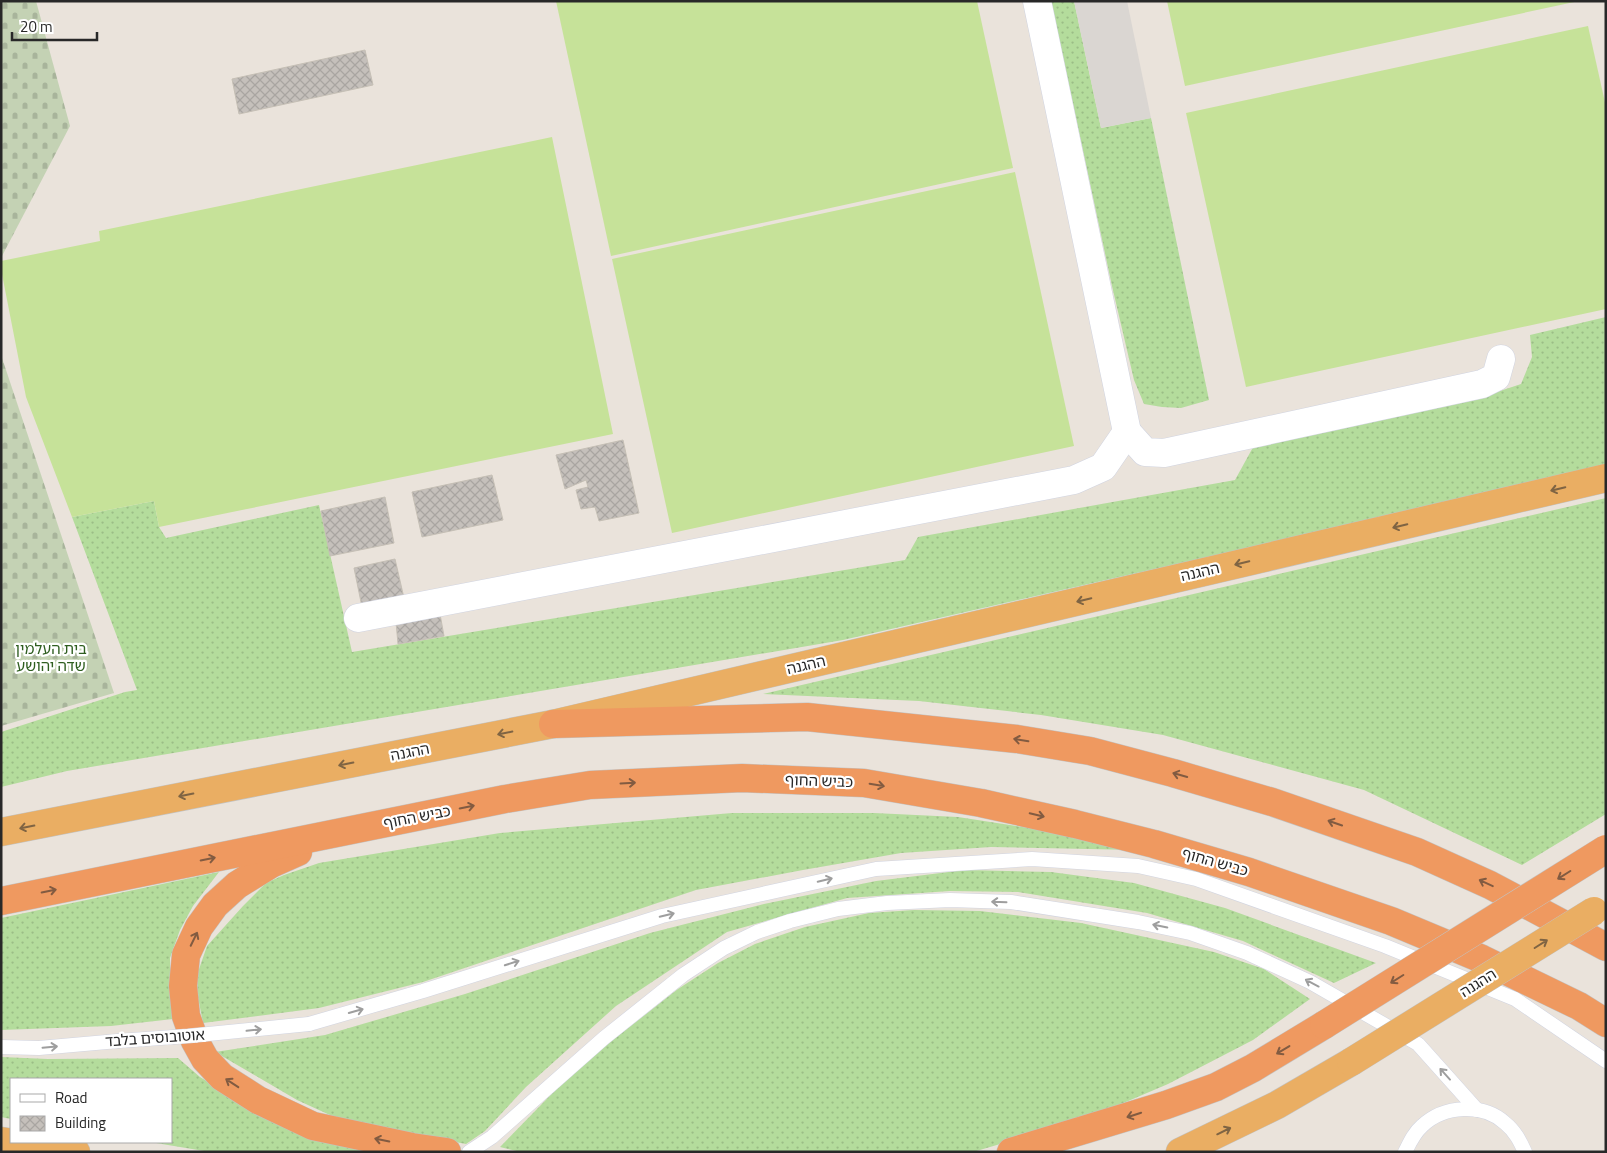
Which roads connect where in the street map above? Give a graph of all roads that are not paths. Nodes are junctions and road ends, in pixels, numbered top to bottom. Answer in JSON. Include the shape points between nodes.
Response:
{"nodes":[{"id":1,"x":1037,"y":1,"type":"edge"},
{"id":2,"x":1501,"y":359,"type":"dead end"},
{"id":3,"x":1127,"y":432,"type":"junction"},
{"id":4,"x":1606,"y":478,"type":"edge"},
{"id":5,"x":358,"y":618,"type":"dead end"},
{"id":6,"x":553,"y":724,"type":"junction"},
{"id":7,"x":368,"y":827,"type":"junction"},
{"id":8,"x":1,"y":832,"type":"edge"},
{"id":9,"x":1606,"y":849,"type":"edge"},
{"id":10,"x":1,"y":901,"type":"edge"},
{"id":11,"x":1602,"y":906,"type":"edge"},
{"id":12,"x":1606,"y":947,"type":"edge"},
{"id":13,"x":1606,"y":1023,"type":"edge"},
{"id":14,"x":1,"y":1047,"type":"edge"},
{"id":15,"x":1606,"y":1061,"type":"edge"},
{"id":16,"x":1477,"y":1110,"type":"junction"},
{"id":17,"x":15,"y":1143,"type":"edge"},
{"id":18,"x":76,"y":1152,"type":"edge"},
{"id":19,"x":447,"y":1152,"type":"edge"},
{"id":20,"x":469,"y":1152,"type":"edge"},
{"id":21,"x":1011,"y":1152,"type":"edge"},
{"id":22,"x":1180,"y":1152,"type":"edge"},
{"id":23,"x":1406,"y":1152,"type":"edge"},
{"id":24,"x":1525,"y":1152,"type":"edge"}],
"edges":[{"from":1,"to":3,"type":"street"},
{"from":2,"to":3,"type":"street","via":[[1496,377],[1482,384],[1164,453],[1146,452]]},
{"from":3,"to":5,"type":"street","via":[[1103,467],[1074,480]]},
{"from":4,"to":6,"type":"highway","name":"ההגנה","one_way":true},
{"from":6,"to":8,"type":"highway","name":"ההגנה","one_way":true},
{"from":12,"to":6,"type":"highway","one_way":true,"via":[[1490,885],[1416,852],[1272,802],[1090,751],[1017,739],[808,717]]},
{"from":10,"to":7,"type":"highway","name":"כביש החוף","one_way":true},
{"from":7,"to":13,"type":"highway","name":"כביש החוף","one_way":true,"via":[[590,785],[742,778],[864,783],[981,803],[1075,824],[1249,872],[1391,921],[1482,959],[1579,1006]]},
{"from":19,"to":7,"type":"highway","one_way":true,"via":[[313,1126],[258,1100],[222,1077],[205,1059],[186,1016],[183,986],[186,954],[215,905],[237,885],[271,864]]},
{"from":9,"to":21,"type":"highway","one_way":true,"bridge":true,"via":[[1324,1025],[1216,1087]]},
{"from":22,"to":11,"type":"highway","name":"ההגנה","one_way":true,"bridge":true,"via":[[1277,1105],[1351,1062]]},
{"from":14,"to":15,"type":"lane","name":"אוטובוסים בלבד","one_way":true,"bridge":true,"via":[[38,1048],[310,1024],[662,916],[876,868],[1032,859],[1138,866],[1196,879],[1385,946],[1515,999]]},
{"from":16,"to":20,"type":"lane","one_way":true,"via":[[1418,1044],[1310,982],[1247,953],[1190,933],[1011,902],[896,902],[838,908],[757,932],[724,948],[683,974],[618,1026],[492,1137]]},
{"from":16,"to":23,"type":"lane","via":[[1458,1109],[1439,1114],[1423,1125],[1411,1139]]},
{"from":16,"to":24,"type":"lane","via":[[1504,1122],[1518,1136]]},
{"from":17,"to":18,"type":"highway"}]}
